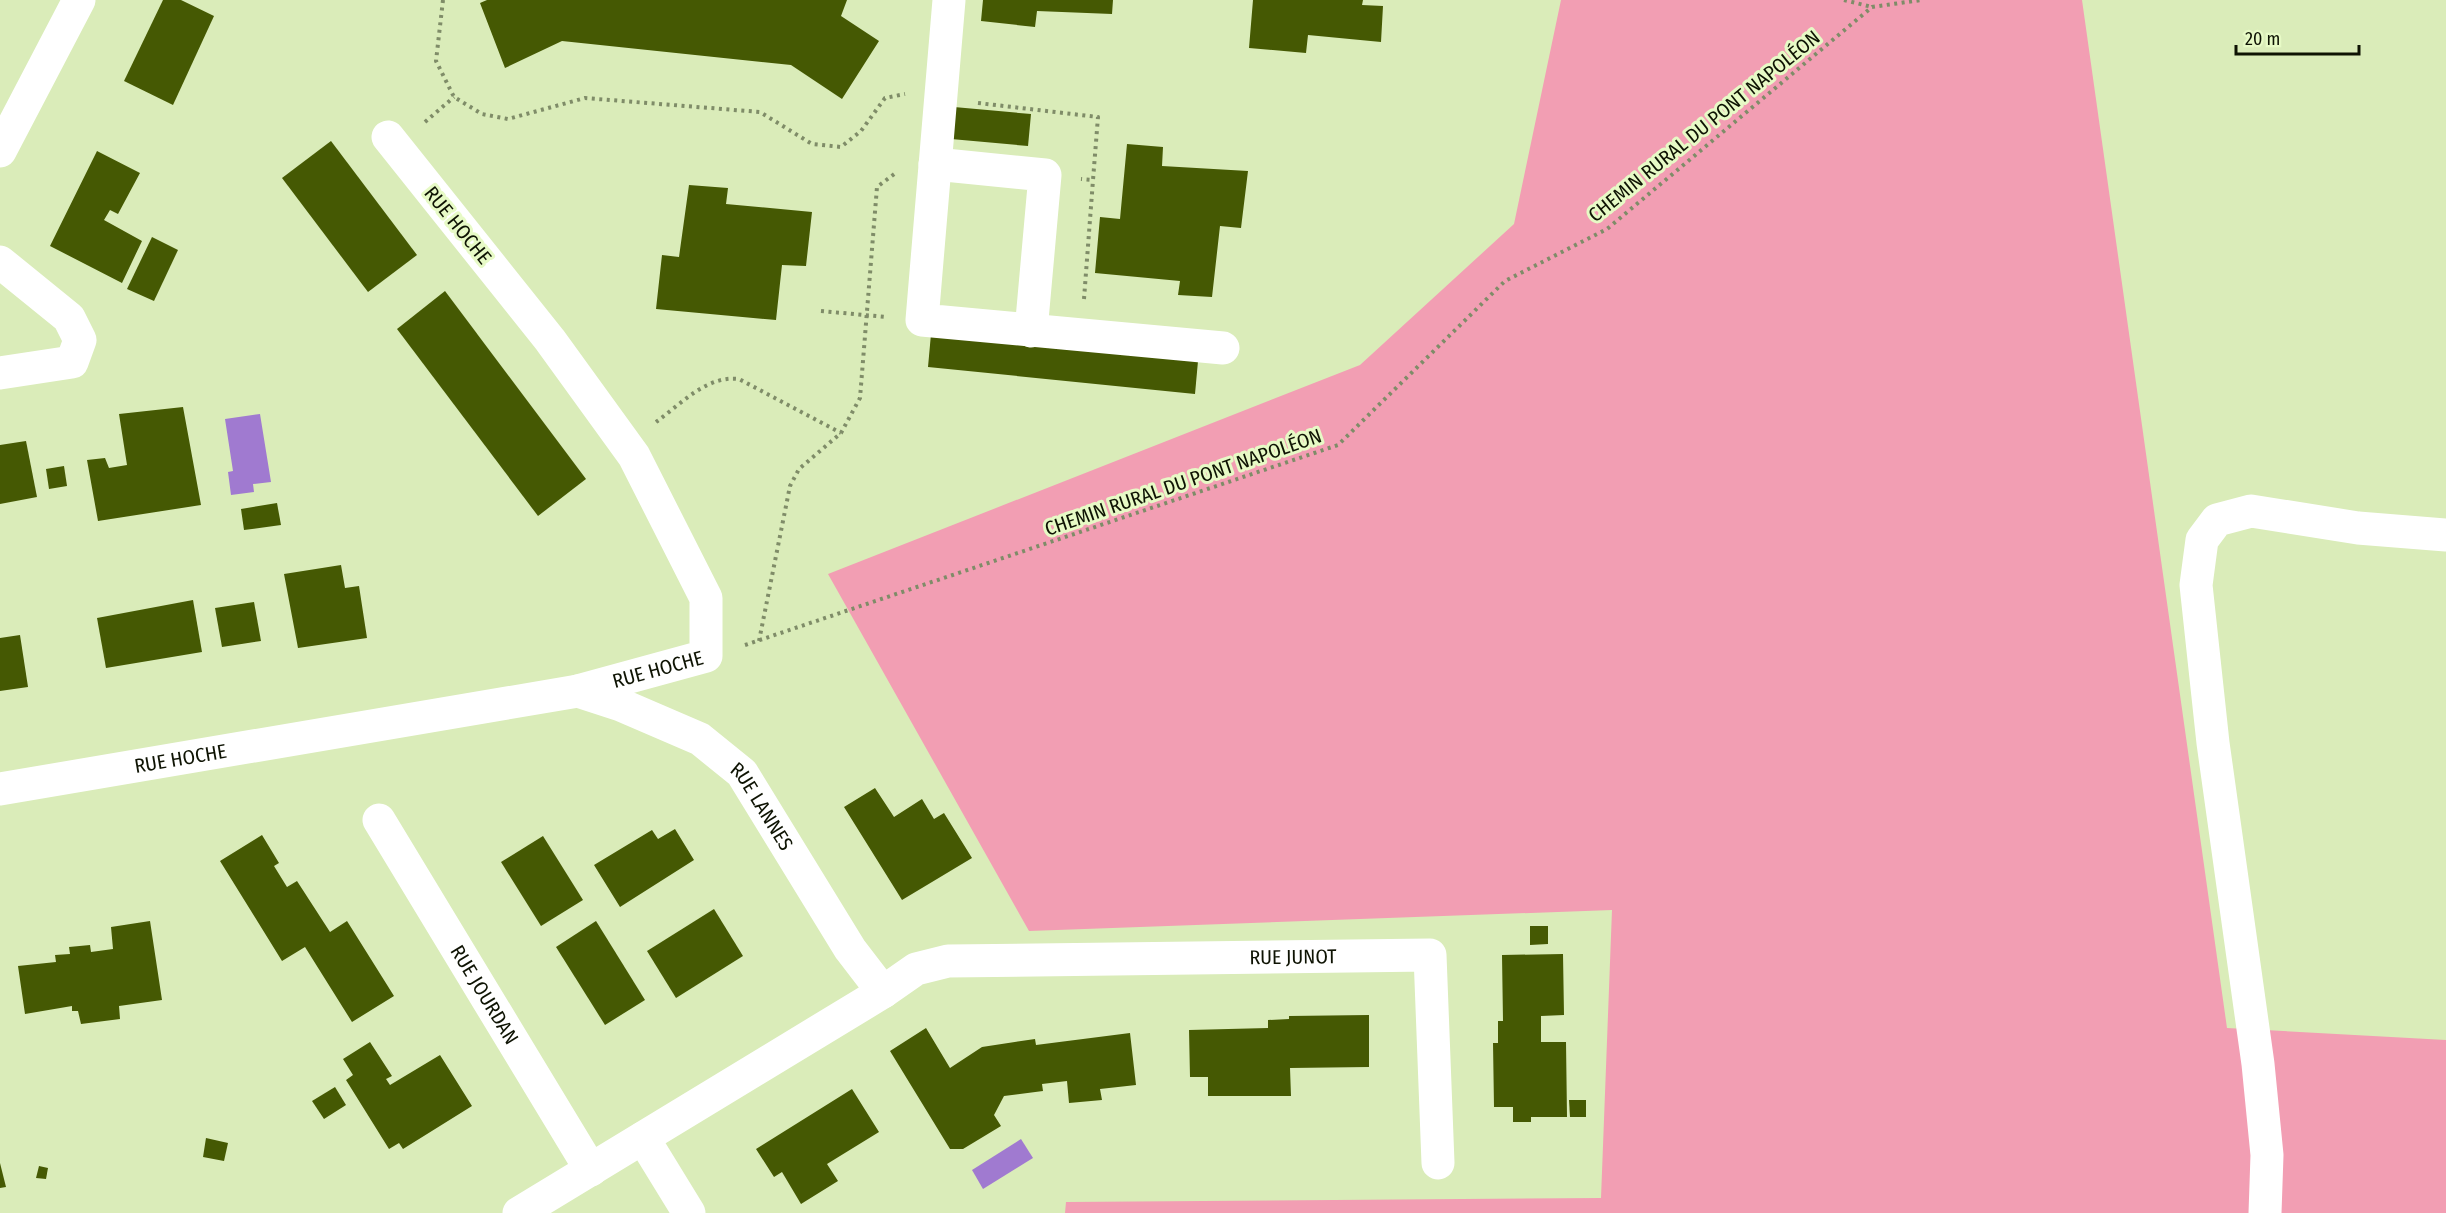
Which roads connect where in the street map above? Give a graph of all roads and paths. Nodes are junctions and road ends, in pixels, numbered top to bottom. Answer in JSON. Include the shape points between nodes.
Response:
{"nodes":[{"id":1,"x":79,"y":0,"type":"edge"},
{"id":2,"x":443,"y":0,"type":"edge"},
{"id":3,"x":949,"y":0,"type":"edge"},
{"id":4,"x":1844,"y":0,"type":"edge"},
{"id":5,"x":1921,"y":0,"type":"edge"},
{"id":6,"x":1872,"y":7,"type":"junction"},
{"id":7,"x":908,"y":82,"type":"dead end"},
{"id":8,"x":907,"y":94,"type":"junction"},
{"id":9,"x":941,"y":98,"type":"junction"},
{"id":10,"x":906,"y":105,"type":"dead end"},
{"id":11,"x":388,"y":137,"type":"dead end"},
{"id":12,"x":0,"y":151,"type":"edge"},
{"id":13,"x":935,"y":164,"type":"junction"},
{"id":14,"x":900,"y":170,"type":"dead end"},
{"id":15,"x":1045,"y":175,"type":"junction"},
{"id":16,"x":1093,"y":180,"type":"junction"},
{"id":17,"x":0,"y":262,"type":"edge"},
{"id":18,"x":1084,"y":304,"type":"dead end"},
{"id":19,"x":821,"y":311,"type":"dead end"},
{"id":20,"x":867,"y":315,"type":"junction"},
{"id":21,"x":922,"y":320,"type":"junction"},
{"id":22,"x":1031,"y":331,"type":"junction"},
{"id":23,"x":1223,"y":348,"type":"dead end"},
{"id":24,"x":0,"y":374,"type":"edge"},
{"id":25,"x":841,"y":433,"type":"junction"},
{"id":26,"x":626,"y":445,"type":"junction"},
{"id":27,"x":2446,"y":535,"type":"edge"},
{"id":28,"x":759,"y":641,"type":"junction"},
{"id":29,"x":706,"y":656,"type":"junction"},
{"id":30,"x":578,"y":691,"type":"junction"},
{"id":31,"x":0,"y":789,"type":"edge"},
{"id":32,"x":379,"y":820,"type":"dead end"},
{"id":33,"x":883,"y":992,"type":"junction"},
{"id":34,"x":643,"y":1138,"type":"junction"},
{"id":35,"x":1438,"y":1163,"type":"dead end"},
{"id":36,"x":591,"y":1170,"type":"junction"},
{"id":37,"x":519,"y":1213,"type":"edge"},
{"id":38,"x":689,"y":1213,"type":"edge"},
{"id":39,"x":2265,"y":1213,"type":"edge"}],
"edges":[{"from":1,"to":12,"type":"street"},
{"from":2,"to":8,"type":"path","via":[[436,61],[454,97],[482,114],[508,119],[585,98],[760,112],[812,144],[842,147],[861,131],[885,98]]},
{"from":3,"to":9,"type":"street"},
{"from":4,"to":6,"type":"path"},
{"from":5,"to":6,"type":"path"},
{"from":6,"to":28,"type":"path","name":"CHEMIN RURAL DU PONT NAPOLÉON","via":[[1607,229],[1505,281],[1338,446]]},
{"from":7,"to":8,"type":"path"},
{"from":8,"to":10,"type":"path"},
{"from":9,"to":13,"type":"street"},
{"from":9,"to":16,"type":"path","via":[[1098,117]]},
{"from":11,"to":26,"type":"street","name":"RUE HOCHE","via":[[550,340]]},
{"from":13,"to":15,"type":"street"},
{"from":13,"to":21,"type":"street"},
{"from":14,"to":20,"type":"path","via":[[878,187]]},
{"from":15,"to":16,"type":"path"},
{"from":15,"to":22,"type":"street"},
{"from":16,"to":18,"type":"path"},
{"from":17,"to":24,"type":"street","via":[[69,318],[80,340],[72,362]]},
{"from":19,"to":20,"type":"path"},
{"from":20,"to":21,"type":"path"},
{"from":20,"to":25,"type":"path","via":[[860,398]]},
{"from":21,"to":22,"type":"street"},
{"from":22,"to":23,"type":"street"},
{"from":25,"to":26,"type":"path","via":[[739,379],[727,377],[711,382]]},
{"from":25,"to":28,"type":"path","via":[[799,469],[790,486]]},
{"from":26,"to":29,"type":"street","name":"RUE HOCHE","via":[[706,598]]},
{"from":27,"to":39,"type":"street","via":[[2358,528],[2252,512],[2217,520],[2202,540],[2196,585],[2213,743],[2258,1064],[2267,1155]]},
{"from":28,"to":29,"type":"path","name":"CHEMIN RURAL DU PONT NAPOLÉON"},
{"from":29,"to":30,"type":"street","name":"RUE HOCHE"},
{"from":30,"to":31,"type":"street","name":"RUE HOCHE"},
{"from":30,"to":33,"type":"street","name":"RUE LANNES","via":[[700,739],[742,772],[850,949]]},
{"from":32,"to":36,"type":"street","name":"RUE JOURDAN"},
{"from":33,"to":34,"type":"street"},
{"from":33,"to":35,"type":"street","name":"RUE JUNOT","via":[[916,969],[948,961],[1430,955]]},
{"from":34,"to":36,"type":"street"},
{"from":34,"to":38,"type":"street"},
{"from":36,"to":37,"type":"street"}]}
